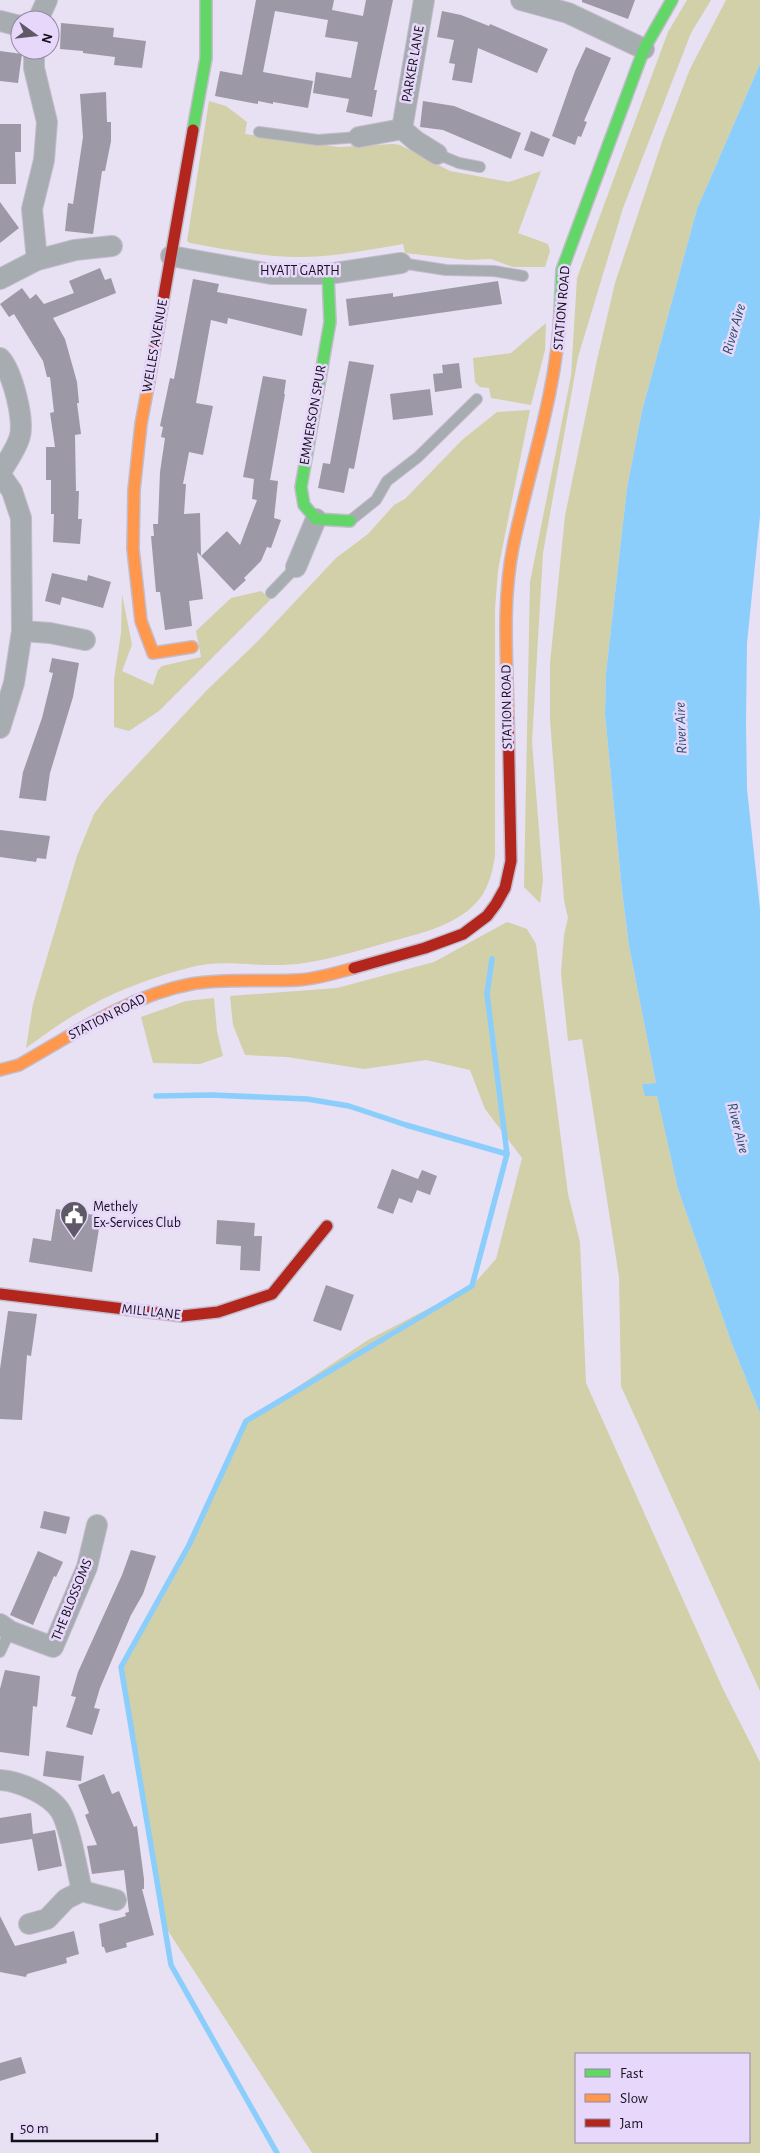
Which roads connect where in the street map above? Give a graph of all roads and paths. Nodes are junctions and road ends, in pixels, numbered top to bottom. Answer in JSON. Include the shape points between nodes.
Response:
{"nodes":[{"id":1,"x":206,"y":0,"type":"edge"},
{"id":2,"x":424,"y":0,"type":"edge"},
{"id":3,"x":521,"y":0,"type":"edge"},
{"id":4,"x":672,"y":0,"type":"edge"},
{"id":5,"x":644,"y":49,"type":"junction"},
{"id":6,"x":34,"y":60,"type":"edge"},
{"id":7,"x":402,"y":129,"type":"junction"},
{"id":8,"x":259,"y":132,"type":"dead end"},
{"id":9,"x":359,"y":137,"type":"joint"},
{"id":10,"x":437,"y":154,"type":"joint"},
{"id":11,"x":480,"y":167,"type":"dead end"},
{"id":12,"x":112,"y":246,"type":"dead end"},
{"id":13,"x":171,"y":256,"type":"junction"},
{"id":14,"x":37,"y":260,"type":"junction"},
{"id":15,"x":401,"y":263,"type":"joint"},
{"id":16,"x":328,"y":274,"type":"junction"},
{"id":17,"x":523,"y":276,"type":"dead end"},
{"id":18,"x":0,"y":279,"type":"edge"},
{"id":19,"x":0,"y":358,"type":"edge"},
{"id":20,"x":477,"y":399,"type":"dead end"},
{"id":21,"x":0,"y":474,"type":"edge"},
{"id":22,"x":316,"y":519,"type":"junction"},
{"id":23,"x":350,"y":521,"type":"joint"},
{"id":24,"x":296,"y":568,"type":"joint"},
{"id":25,"x":271,"y":593,"type":"dead end"},
{"id":26,"x":22,"y":631,"type":"junction"},
{"id":27,"x":85,"y":640,"type":"dead end"},
{"id":28,"x":192,"y":648,"type":"dead end"},
{"id":29,"x":0,"y":728,"type":"edge"},
{"id":30,"x":0,"y":1070,"type":"edge"},
{"id":31,"x":327,"y":1226,"type":"dead end"},
{"id":32,"x":0,"y":1294,"type":"edge"},
{"id":33,"x":97,"y":1525,"type":"dead end"},
{"id":34,"x":5,"y":1627,"type":"edge"},
{"id":35,"x":0,"y":1652,"type":"edge"},
{"id":36,"x":0,"y":1780,"type":"edge"},
{"id":37,"x":82,"y":1891,"type":"junction"},
{"id":38,"x":116,"y":1900,"type":"dead end"},
{"id":39,"x":29,"y":1924,"type":"dead end"}],
"edges":[{"from":1,"to":13,"type":"street","name":"WELLES AVENUE","via":[[206,58]]},
{"from":2,"to":7,"type":"street","name":"PARKER LANE"},
{"from":3,"to":5,"type":"street","via":[[568,12]]},
{"from":4,"to":5,"type":"street","name":"STATION ROAD"},
{"from":5,"to":30,"type":"street","name":"STATION ROAD","via":[[562,270],[559,348],[513,549],[506,629],[511,861],[505,888],[496,904],[487,916],[463,934],[351,969],[299,980],[216,981],[160,991],[130,1002],[19,1065]]},
{"from":6,"to":14,"type":"street","via":[[47,122],[44,160],[32,209]]},
{"from":7,"to":9,"type":"street"},
{"from":7,"to":10,"type":"street"},
{"from":8,"to":9,"type":"lane","via":[[318,140]]},
{"from":10,"to":11,"type":"lane"},
{"from":12,"to":14,"type":"street","via":[[75,250]]},
{"from":13,"to":16,"type":"street","name":"HYATT GARTH","via":[[271,274]]},
{"from":13,"to":28,"type":"street","name":"WELLES AVENUE","via":[[141,424],[132,549],[141,621],[153,653]]},
{"from":14,"to":18,"type":"street"},
{"from":15,"to":16,"type":"street","name":"HYATT GARTH"},
{"from":15,"to":17,"type":"lane"},
{"from":16,"to":22,"type":"street","name":"EMMERSON SPUR","via":[[330,322],[301,487],[304,505]]},
{"from":19,"to":21,"type":"street","via":[[6,364],[18,400],[20,438]]},
{"from":20,"to":23,"type":"lane","via":[[418,457],[387,481],[376,500]]},
{"from":21,"to":26,"type":"street","via":[[12,491],[20,518]]},
{"from":22,"to":23,"type":"street"},
{"from":22,"to":24,"type":"street"},
{"from":24,"to":25,"type":"lane"},
{"from":26,"to":27,"type":"street"},
{"from":26,"to":29,"type":"street","via":[[14,683]]},
{"from":31,"to":32,"type":"street","name":"MILL LANE","via":[[272,1294],[218,1312],[182,1316]]},
{"from":33,"to":34,"type":"street","name":"THE BLOSSOMS","via":[[87,1567],[53,1647]]},
{"from":34,"to":35,"type":"lane"},
{"from":36,"to":37,"type":"street","via":[[36,1789],[60,1811]]},
{"from":37,"to":38,"type":"street"},
{"from":37,"to":39,"type":"street","via":[[66,1899],[48,1919]]}]}
